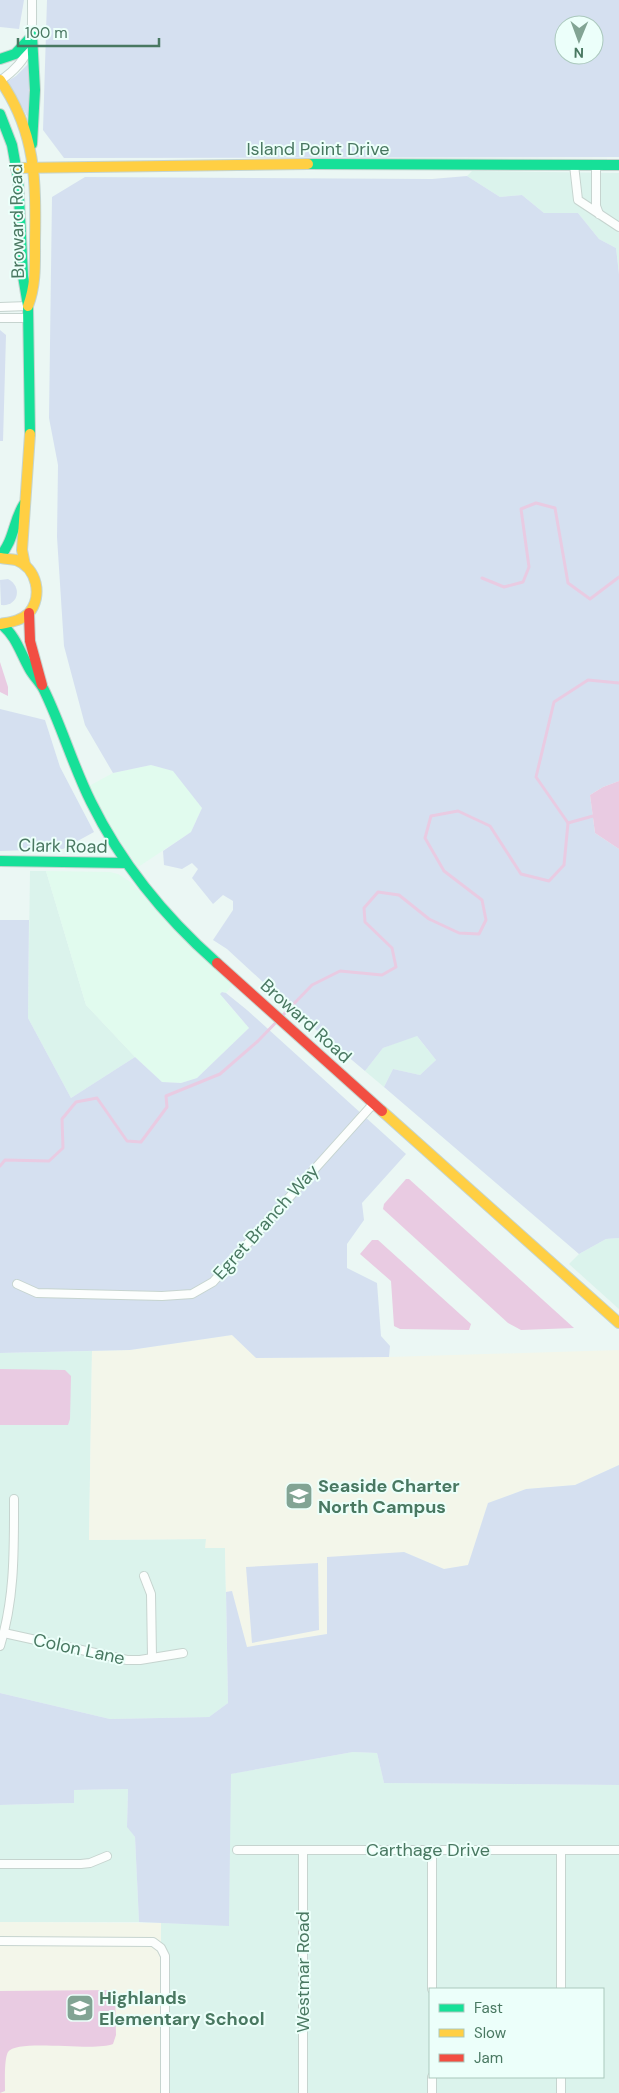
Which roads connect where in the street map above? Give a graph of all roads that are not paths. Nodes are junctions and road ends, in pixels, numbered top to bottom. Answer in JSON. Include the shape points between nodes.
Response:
{"nodes":[{"id":1,"x":32,"y":0,"type":"edge"},
{"id":2,"x":32,"y":36,"type":"junction"},
{"id":3,"x":0,"y":59,"type":"edge"},
{"id":4,"x":0,"y":81,"type":"edge"},
{"id":5,"x":0,"y":114,"type":"edge"},
{"id":6,"x":32,"y":153,"type":"junction"},
{"id":7,"x":574,"y":165,"type":"junction"},
{"id":8,"x":596,"y":165,"type":"junction"},
{"id":9,"x":619,"y":165,"type":"edge"},
{"id":10,"x":16,"y":168,"type":"junction"},
{"id":11,"x":34,"y":168,"type":"junction"},
{"id":12,"x":599,"y":214,"type":"junction"},
{"id":13,"x":619,"y":227,"type":"edge"},
{"id":14,"x":28,"y":306,"type":"junction"},
{"id":15,"x":0,"y":307,"type":"edge"},
{"id":16,"x":0,"y":318,"type":"edge"},
{"id":17,"x":29,"y":318,"type":"junction"},
{"id":18,"x":24,"y":504,"type":"junction"},
{"id":19,"x":0,"y":557,"type":"edge"},
{"id":20,"x":25,"y":565,"type":"junction"},
{"id":21,"x":29,"y":613,"type":"junction"},
{"id":22,"x":0,"y":624,"type":"edge"},
{"id":23,"x":43,"y":688,"type":"junction"},
{"id":24,"x":0,"y":861,"type":"edge"},
{"id":25,"x":126,"y":863,"type":"junction"},
{"id":26,"x":374,"y":1103,"type":"junction"},
{"id":27,"x":17,"y":1284,"type":"dead end"},
{"id":28,"x":619,"y":1323,"type":"edge"},
{"id":29,"x":14,"y":1499,"type":"dead end"},
{"id":30,"x":144,"y":1576,"type":"dead end"},
{"id":31,"x":4,"y":1633,"type":"junction"},
{"id":32,"x":0,"y":1646,"type":"edge"},
{"id":33,"x":183,"y":1653,"type":"dead end"},
{"id":34,"x":152,"y":1657,"type":"junction"},
{"id":35,"x":237,"y":1850,"type":"dead end"},
{"id":36,"x":303,"y":1850,"type":"junction"},
{"id":37,"x":432,"y":1850,"type":"junction"},
{"id":38,"x":561,"y":1850,"type":"junction"},
{"id":39,"x":619,"y":1850,"type":"edge"},
{"id":40,"x":107,"y":1856,"type":"dead end"},
{"id":41,"x":0,"y":1864,"type":"edge"},
{"id":42,"x":0,"y":1941,"type":"edge"},
{"id":43,"x":432,"y":1988,"type":"edge"},
{"id":44,"x":561,"y":1988,"type":"edge"},
{"id":45,"x":432,"y":2078,"type":"edge"},
{"id":46,"x":561,"y":2078,"type":"edge"},
{"id":47,"x":165,"y":2093,"type":"edge"},
{"id":48,"x":303,"y":2093,"type":"edge"},
{"id":49,"x":432,"y":2093,"type":"edge"},
{"id":50,"x":561,"y":2093,"type":"edge"}],
"edges":[{"from":1,"to":2,"type":"street"},
{"from":2,"to":3,"type":"street","via":[[13,57]]},
{"from":2,"to":4,"type":"street","via":[[23,62]]},
{"from":2,"to":6,"type":"street","via":[[35,124]]},
{"from":4,"to":6,"type":"street","name":"Broward Road","via":[[17,108]]},
{"from":5,"to":10,"type":"street","name":"Broward Road"},
{"from":6,"to":11,"type":"street","name":"Broward Road"},
{"from":7,"to":8,"type":"street","name":"Island Point Drive"},
{"from":7,"to":11,"type":"street","name":"Island Point Drive","via":[[280,164]]},
{"from":7,"to":12,"type":"street","via":[[578,200]]},
{"from":8,"to":9,"type":"street","name":"Island Point Drive"},
{"from":8,"to":12,"type":"street","via":[[596,206]]},
{"from":10,"to":11,"type":"street","name":"Island Point Drive"},
{"from":10,"to":14,"type":"street","name":"Broward Road","via":[[23,290]]},
{"from":11,"to":14,"type":"street","name":"Broward Road","via":[[34,290]]},
{"from":12,"to":13,"type":"street"},
{"from":14,"to":15,"type":"street"},
{"from":14,"to":17,"type":"street","name":"Broward Road"},
{"from":16,"to":17,"type":"street"},
{"from":17,"to":18,"type":"street","name":"Broward Road","via":[[30,439]]},
{"from":18,"to":19,"type":"street","name":"Broward Road","via":[[18,513],[11,543]]},
{"from":18,"to":20,"type":"street","name":"Broward Road","via":[[27,514],[21,554]]},
{"from":19,"to":20,"type":"street"},
{"from":20,"to":21,"type":"street","name":"Broward Road","via":[[37,588]]},
{"from":21,"to":22,"type":"street","via":[[16,622]]},
{"from":21,"to":23,"type":"street","name":"Broward Road","via":[[28,636],[39,665]]},
{"from":22,"to":23,"type":"street","name":"Broward Road","via":[[15,636],[29,668]]},
{"from":23,"to":25,"type":"street","name":"Broward Road","via":[[86,791]]},
{"from":24,"to":25,"type":"street","name":"Clark Road"},
{"from":25,"to":26,"type":"street","name":"Broward Road","via":[[193,940]]},
{"from":26,"to":27,"type":"street","name":"Egret Branch Way","via":[[213,1282],[192,1294],[58,1295],[37,1293]]},
{"from":26,"to":28,"type":"street","name":"Broward Road"},
{"from":29,"to":31,"type":"street","via":[[13,1584]]},
{"from":30,"to":34,"type":"street","via":[[151,1594]]},
{"from":31,"to":32,"type":"street"},
{"from":31,"to":34,"type":"street","name":"Colon Lane","via":[[117,1658],[140,1660]]},
{"from":33,"to":34,"type":"street","name":"Colon Lane"},
{"from":35,"to":36,"type":"street","name":"Carthage Drive"},
{"from":36,"to":37,"type":"street","name":"Carthage Drive"},
{"from":36,"to":48,"type":"street","name":"Westmar Road"},
{"from":37,"to":38,"type":"street","name":"Carthage Drive"},
{"from":37,"to":43,"type":"street"},
{"from":38,"to":39,"type":"street","name":"Carthage Drive"},
{"from":38,"to":44,"type":"street"},
{"from":40,"to":41,"type":"street","via":[[81,1864]]},
{"from":42,"to":47,"type":"street","via":[[153,1942],[162,1948],[165,1956]]},
{"from":45,"to":49,"type":"street"},
{"from":46,"to":50,"type":"street"}]}
